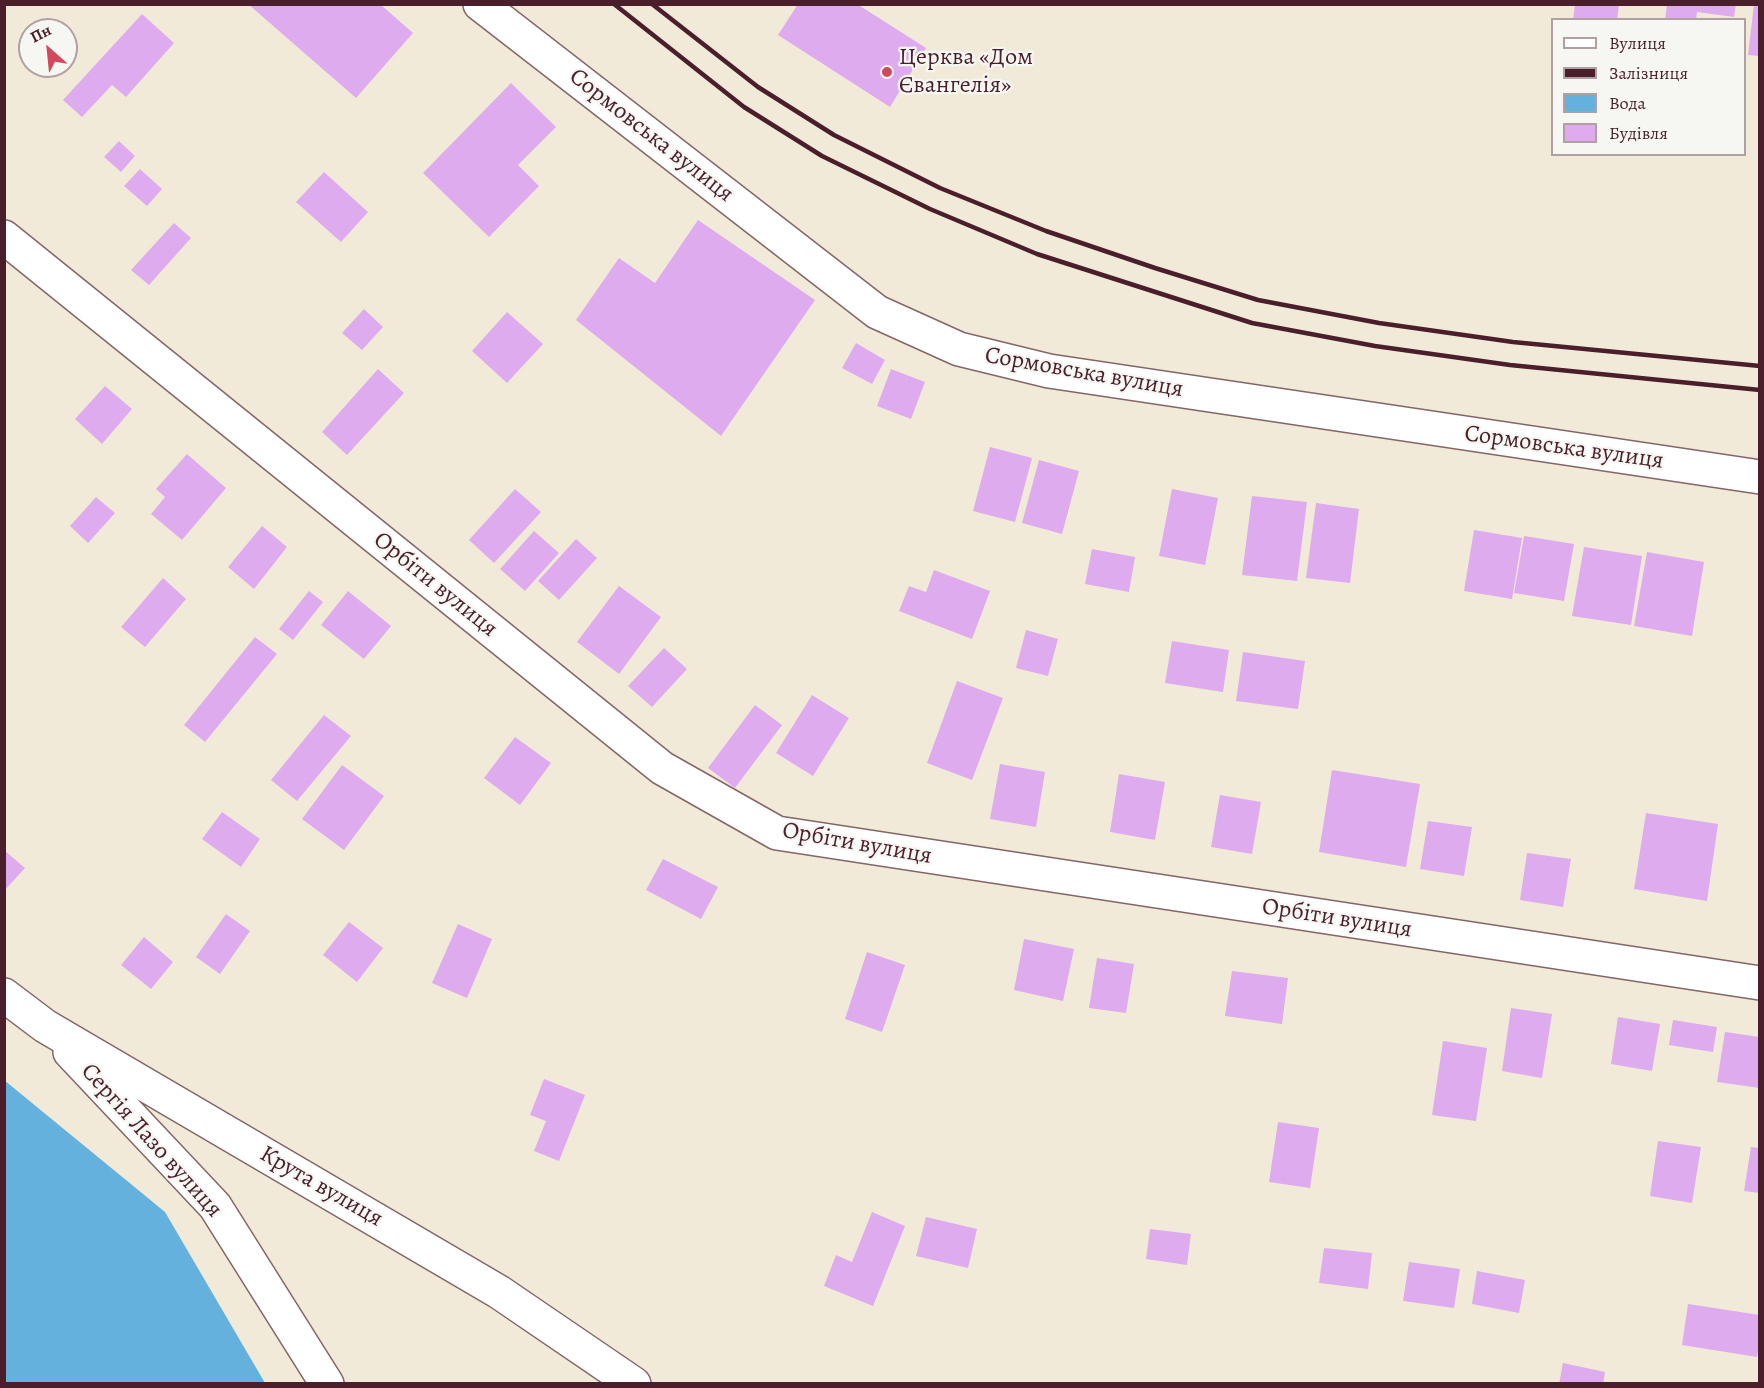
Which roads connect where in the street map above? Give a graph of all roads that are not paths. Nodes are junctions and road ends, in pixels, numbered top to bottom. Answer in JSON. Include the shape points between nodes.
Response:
{"nodes":[{"id":1,"x":480,"y":4,"type":"edge"},
{"id":2,"x":4,"y":237,"type":"edge"},
{"id":3,"x":1760,"y":477,"type":"edge"},
{"id":4,"x":1760,"y":983,"type":"edge"},
{"id":5,"x":4,"y":995,"type":"edge"},
{"id":6,"x":45,"y":1026,"type":"junction"},
{"id":7,"x":327,"y":1383,"type":"edge"},
{"id":8,"x":634,"y":1383,"type":"edge"}],
"edges":[{"from":1,"to":3,"type":"street","name":"Сормовська вулиця","via":[[877,312],[959,350],[1049,371]]},
{"from":2,"to":4,"type":"street","name":"Орбіти вулиця","via":[[662,768],[777,833]]},
{"from":5,"to":6,"type":"street","name":"Крута вулиця"},
{"from":6,"to":7,"type":"street","name":"Сергія Лазо вулиця","via":[[215,1206]]},
{"from":6,"to":8,"type":"street","name":"Крута вулиця","via":[[499,1292]]}]}
